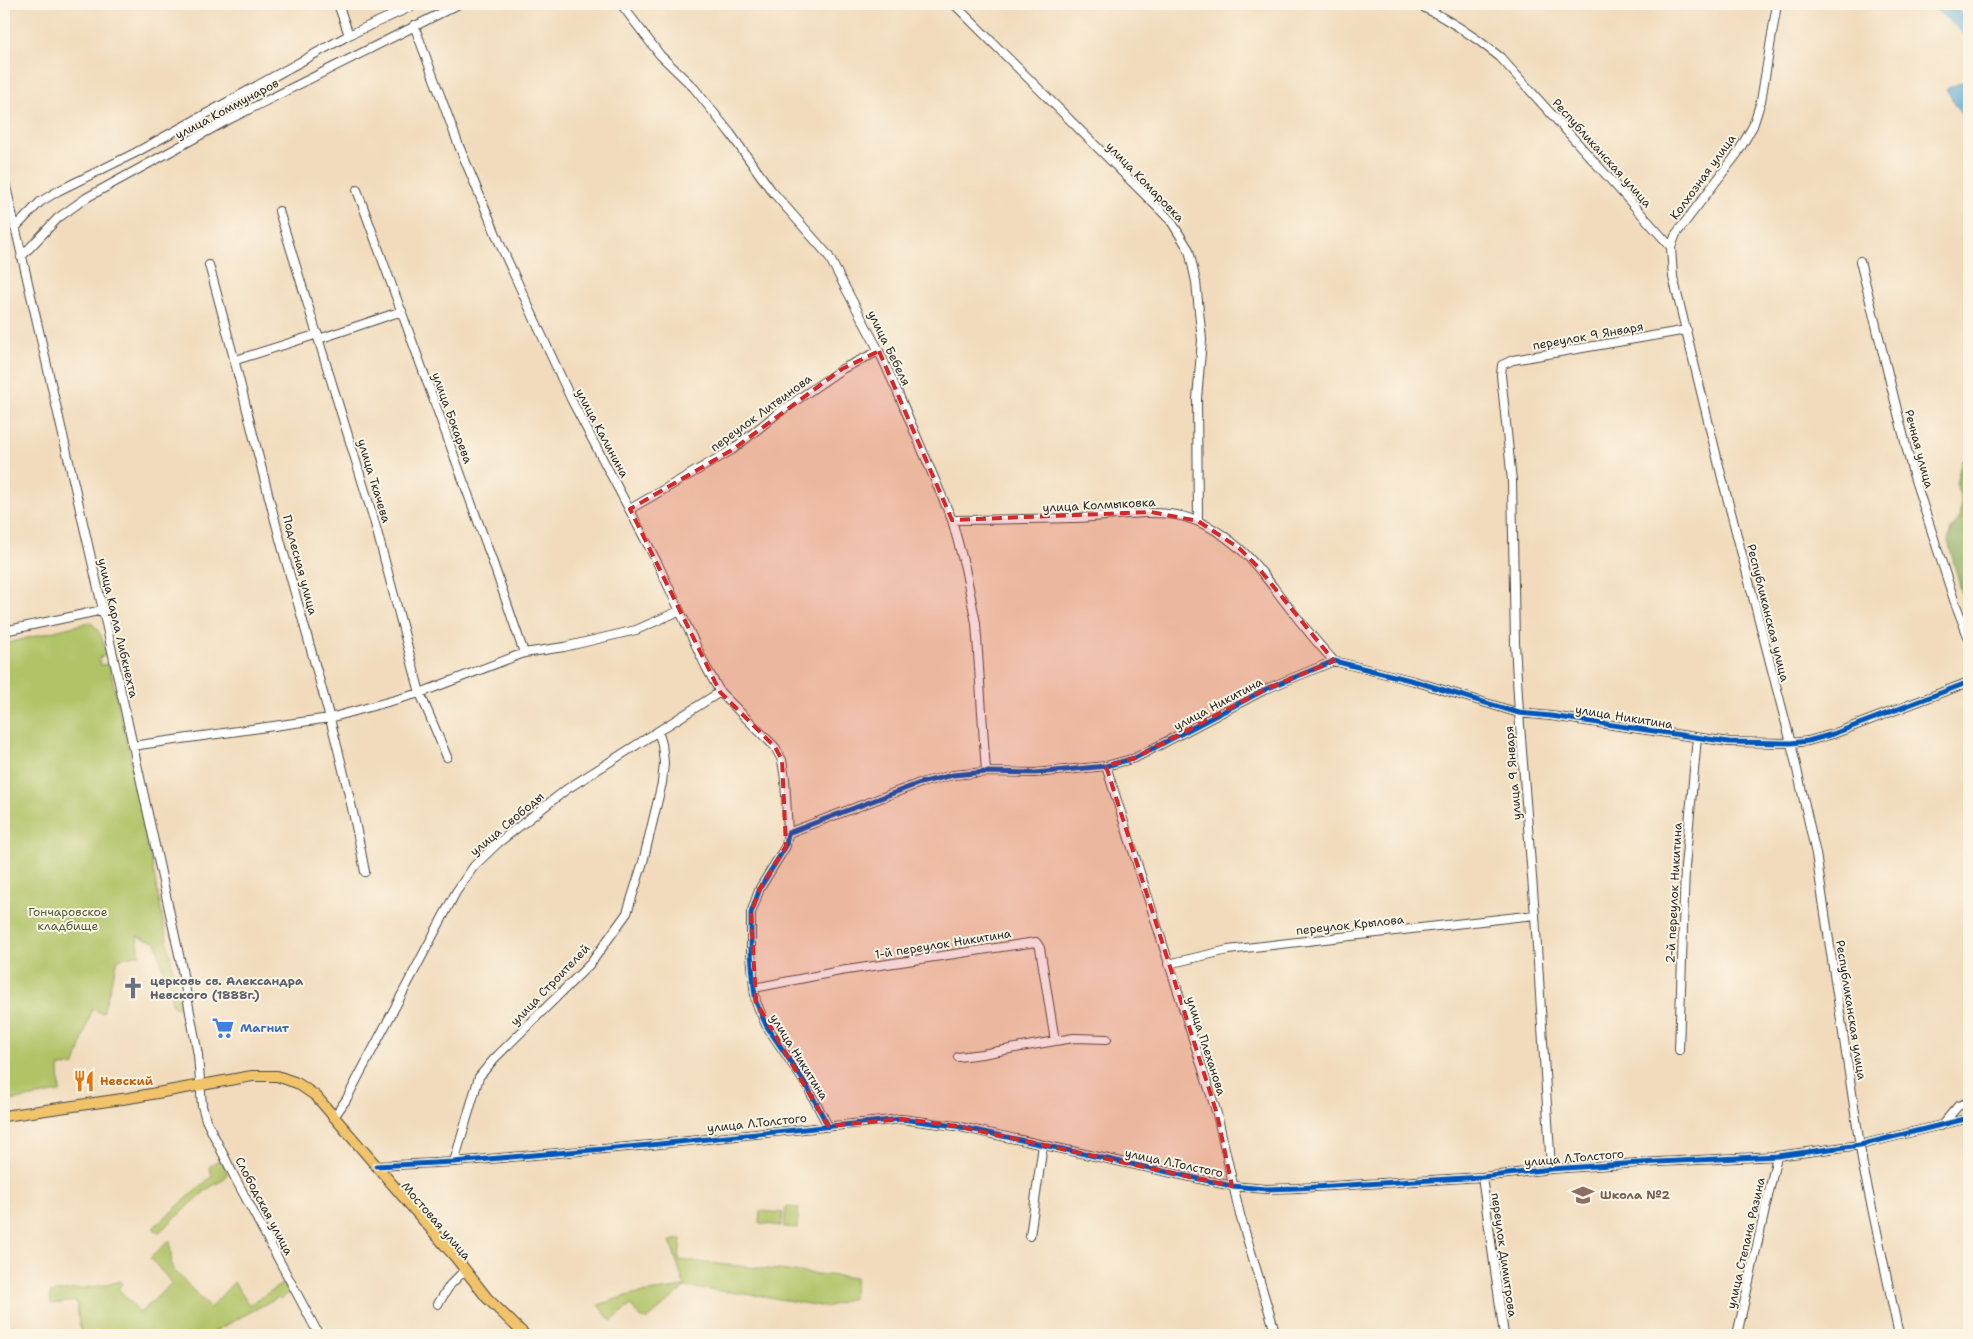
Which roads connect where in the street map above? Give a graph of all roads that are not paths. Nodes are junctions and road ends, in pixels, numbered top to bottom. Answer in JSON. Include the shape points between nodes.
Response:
{"nodes":[{"id":1,"x":338,"y":4,"type":"edge"},
{"id":2,"x":417,"y":4,"type":"edge"},
{"id":3,"x":459,"y":4,"type":"edge"},
{"id":4,"x":621,"y":4,"type":"edge"},
{"id":5,"x":954,"y":4,"type":"edge"},
{"id":6,"x":1417,"y":4,"type":"edge"},
{"id":7,"x":1777,"y":4,"type":"edge"},
{"id":8,"x":414,"y":25,"type":"junction"},
{"id":9,"x":349,"y":35,"type":"junction"},
{"id":10,"x":4,"y":178,"type":"edge"},
{"id":11,"x":357,"y":190,"type":"dead end"},
{"id":12,"x":279,"y":211,"type":"dead end"},
{"id":13,"x":15,"y":228,"type":"junction"},
{"id":14,"x":1671,"y":247,"type":"junction"},
{"id":15,"x":21,"y":257,"type":"junction"},
{"id":16,"x":1860,"y":261,"type":"dead end"},
{"id":17,"x":209,"y":265,"type":"dead end"},
{"id":18,"x":402,"y":311,"type":"junction"},
{"id":19,"x":1687,"y":330,"type":"junction"},
{"id":20,"x":318,"y":336,"type":"junction"},
{"id":21,"x":879,"y":351,"type":"junction"},
{"id":22,"x":236,"y":360,"type":"junction"},
{"id":23,"x":1501,"y":374,"type":"joint"},
{"id":24,"x":630,"y":509,"type":"junction"},
{"id":25,"x":952,"y":520,"type":"junction"},
{"id":26,"x":1198,"y":520,"type":"junction"},
{"id":27,"x":103,"y":610,"type":"junction"},
{"id":28,"x":678,"y":611,"type":"junction"},
{"id":29,"x":4,"y":631,"type":"edge"},
{"id":30,"x":1969,"y":640,"type":"edge"},
{"id":31,"x":524,"y":653,"type":"junction"},
{"id":32,"x":1334,"y":661,"type":"junction"},
{"id":33,"x":1969,"y":682,"type":"edge"},
{"id":34,"x":720,"y":692,"type":"junction"},
{"id":35,"x":420,"y":693,"type":"junction"},
{"id":36,"x":1519,"y":713,"type":"junction"},
{"id":37,"x":330,"y":718,"type":"junction"},
{"id":38,"x":658,"y":731,"type":"junction"},
{"id":39,"x":1697,"y":738,"type":"junction"},
{"id":40,"x":1791,"y":743,"type":"junction"},
{"id":41,"x":132,"y":746,"type":"junction"},
{"id":42,"x":448,"y":756,"type":"dead end"},
{"id":43,"x":1106,"y":766,"type":"junction"},
{"id":44,"x":986,"y":772,"type":"junction"},
{"id":45,"x":788,"y":833,"type":"junction"},
{"id":46,"x":365,"y":872,"type":"dead end"},
{"id":47,"x":1536,"y":915,"type":"junction"},
{"id":48,"x":1168,"y":964,"type":"junction"},
{"id":49,"x":754,"y":988,"type":"junction"},
{"id":50,"x":1107,"y":1038,"type":"dead end"},
{"id":51,"x":1055,"y":1041,"type":"junction"},
{"id":52,"x":1679,"y":1050,"type":"dead end"},
{"id":53,"x":958,"y":1057,"type":"dead end"},
{"id":54,"x":201,"y":1084,"type":"junction"},
{"id":55,"x":1969,"y":1102,"type":"edge"},
{"id":56,"x":4,"y":1116,"type":"edge"},
{"id":57,"x":334,"y":1117,"type":"junction"},
{"id":58,"x":1969,"y":1118,"type":"edge"},
{"id":59,"x":828,"y":1126,"type":"junction"},
{"id":60,"x":1941,"y":1126,"type":"junction"},
{"id":61,"x":1043,"y":1145,"type":"junction"},
{"id":62,"x":1860,"y":1145,"type":"junction"},
{"id":63,"x":1776,"y":1156,"type":"junction"},
{"id":64,"x":454,"y":1162,"type":"junction"},
{"id":65,"x":376,"y":1166,"type":"junction"},
{"id":66,"x":1551,"y":1169,"type":"junction"},
{"id":67,"x":1482,"y":1178,"type":"junction"},
{"id":68,"x":1232,"y":1186,"type":"junction"},
{"id":69,"x":1030,"y":1236,"type":"dead end"},
{"id":70,"x":465,"y":1270,"type":"junction"},
{"id":71,"x":438,"y":1304,"type":"dead end"},
{"id":72,"x":319,"y":1335,"type":"edge"},
{"id":73,"x":524,"y":1335,"type":"edge"},
{"id":74,"x":1276,"y":1335,"type":"edge"},
{"id":75,"x":1504,"y":1335,"type":"edge"},
{"id":76,"x":1737,"y":1335,"type":"edge"},
{"id":77,"x":1899,"y":1335,"type":"edge"}],
"edges":[{"from":1,"to":9,"type":"street"},
{"from":2,"to":9,"type":"street","name":"улица Коммунаров"},
{"from":3,"to":8,"type":"street","name":"улица Коммунаров"},
{"from":4,"to":21,"type":"street","name":"улица Бебеля","via":[[660,55],[694,88],[771,190],[828,255]]},
{"from":5,"to":26,"type":"street","name":"улица Комаровка","via":[[1171,221],[1189,250],[1202,340],[1197,399]]},
{"from":6,"to":14,"type":"street","name":"Республиканская улица","via":[[1474,36],[1500,57]]},
{"from":7,"to":14,"type":"street","name":"Колхозная улица","via":[[1761,101],[1753,126],[1737,154],[1676,234]]},
{"from":8,"to":15,"type":"street","name":"улица Коммунаров","via":[[224,122],[86,198],[58,218]]},
{"from":8,"to":24,"type":"street","name":"улица Калинина","via":[[458,146],[500,244],[572,401]]},
{"from":9,"to":13,"type":"street","name":"улица Коммунаров","via":[[135,153],[58,191],[40,202]]},
{"from":10,"to":13,"type":"street","name":"улица Карла Либкнехта"},
{"from":11,"to":18,"type":"street","name":"улица Бокарева"},
{"from":12,"to":20,"type":"street","name":"улица Ткачева"},
{"from":13,"to":15,"type":"street","name":"улица Карла Либкнехта"},
{"from":14,"to":19,"type":"street","name":"Республиканская улица","via":[[1674,277]]},
{"from":15,"to":27,"type":"street","name":"улица Карла Либкнехта"},
{"from":16,"to":30,"type":"street","name":"Речная улица","via":[[1913,474]]},
{"from":17,"to":22,"type":"street","name":"Подлесная улица"},
{"from":18,"to":20,"type":"street"},
{"from":18,"to":31,"type":"street","name":"улица Бокарева"},
{"from":19,"to":23,"type":"street","name":"переулок 9 Января","via":[[1512,360],[1502,365]]},
{"from":19,"to":40,"type":"street","name":"Республиканская улица"},
{"from":20,"to":22,"type":"street"},
{"from":20,"to":35,"type":"street","name":"улица Ткачева","via":[[374,520]]},
{"from":21,"to":24,"type":"street","name":"переулок Литвинова","via":[[842,369],[778,413],[732,450]]},
{"from":21,"to":25,"type":"street","name":"улица Бебеля"},
{"from":22,"to":37,"type":"street","name":"Подлесная улица","via":[[280,540]]},
{"from":23,"to":36,"type":"street","name":"улица 9 Января","via":[[1512,481]]},
{"from":24,"to":28,"type":"street","name":"улица Калинина"},
{"from":25,"to":26,"type":"street","name":"улица Колмыковка","via":[[1076,518],[1151,512]]},
{"from":25,"to":44,"type":"street","name":"улица Бебеля","via":[[976,623]]},
{"from":26,"to":32,"type":"street","name":"улица Колмыковка","via":[[1239,548],[1256,565]]},
{"from":27,"to":29,"type":"street"},
{"from":27,"to":41,"type":"street","name":"улица Карла Либкнехта"},
{"from":28,"to":31,"type":"street","via":[[636,630]]},
{"from":28,"to":34,"type":"street","name":"улица Калинина"},
{"from":31,"to":35,"type":"street"},
{"from":32,"to":36,"type":"street","name":"улица Никитина"},
{"from":32,"to":43,"type":"street","name":"улица Никитина","via":[[1266,689],[1135,758]]},
{"from":33,"to":40,"type":"street","name":"улица Никитина","via":[[1833,734]]},
{"from":34,"to":38,"type":"street","name":"улица Свободы"},
{"from":34,"to":45,"type":"street","name":"улица Калинина","via":[[775,747],[782,760]]},
{"from":35,"to":37,"type":"street"},
{"from":35,"to":42,"type":"street","name":"улица Ткачева"},
{"from":36,"to":39,"type":"street","name":"улица Никитина"},
{"from":36,"to":47,"type":"street","name":"улица 9 Января"},
{"from":37,"to":41,"type":"street"},
{"from":37,"to":46,"type":"street","name":"Подлесная улица"},
{"from":38,"to":57,"type":"street","name":"улица Свободы","via":[[567,789],[474,866],[456,892]]},
{"from":38,"to":64,"type":"street","name":"улица Строителей","via":[[664,763],[662,783],[627,913],[591,963],[494,1058],[479,1077]]},
{"from":39,"to":40,"type":"street","name":"улица Никитина"},
{"from":39,"to":52,"type":"street","name":"2-й переулок Никитина","via":[[1685,867]]},
{"from":40,"to":62,"type":"street","name":"Республиканская улица","via":[[1816,854]]},
{"from":41,"to":54,"type":"street","name":"улица Карла Либкнехта","via":[[180,959]]},
{"from":43,"to":44,"type":"street","name":"улица Никитина","via":[[1035,773]]},
{"from":43,"to":48,"type":"street","name":"улица Плеханова"},
{"from":44,"to":45,"type":"street","name":"улица Никитина","via":[[920,783]]},
{"from":45,"to":49,"type":"street","name":"улица Никитина","via":[[786,846],[760,888],[751,913]]},
{"from":47,"to":48,"type":"street","name":"переулок Крылова","via":[[1228,950]]},
{"from":47,"to":66,"type":"street","name":"улица 9 Января"},
{"from":48,"to":68,"type":"street","name":"улица Плеханова","via":[[1216,1114]]},
{"from":49,"to":51,"type":"street","name":"1-й переулок Никитина","via":[[840,971],[1036,942],[1040,948]]},
{"from":49,"to":59,"type":"street","name":"улица Никитина","via":[[766,1025],[807,1086]]},
{"from":50,"to":51,"type":"street"},
{"from":51,"to":53,"type":"street"},
{"from":54,"to":56,"type":"main road","name":"Мостовая улица"},
{"from":54,"to":57,"type":"main road","name":"Мостовая улица","via":[[252,1076],[277,1076],[297,1083],[316,1096]]},
{"from":54,"to":72,"type":"street","name":"Слободская улица","via":[[206,1120]]},
{"from":55,"to":60,"type":"street","via":[[1958,1106]]},
{"from":57,"to":65,"type":"main road","name":"Мостовая улица"},
{"from":58,"to":60,"type":"street","name":"улица Л.Толстого"},
{"from":59,"to":61,"type":"street","name":"улица Л.Толстого","via":[[901,1118]]},
{"from":59,"to":64,"type":"street","name":"улица Л.Толстого"},
{"from":60,"to":62,"type":"street","name":"улица Л.Толстого"},
{"from":61,"to":68,"type":"street","name":"улица Л.Толстого"},
{"from":61,"to":69,"type":"street"},
{"from":62,"to":63,"type":"street","name":"улица Л.Толстого"},
{"from":62,"to":77,"type":"street","name":"Республиканская улица"},
{"from":63,"to":66,"type":"street","name":"улица Л.Толстого"},
{"from":63,"to":76,"type":"street","name":"улица Степана Разина"},
{"from":64,"to":65,"type":"street","name":"улица Л.Толстого"},
{"from":65,"to":70,"type":"main road","name":"Мостовая улица"},
{"from":66,"to":67,"type":"street","name":"улица Л.Толстого"},
{"from":67,"to":68,"type":"street","name":"улица Л.Толстого","via":[[1298,1188]]},
{"from":67,"to":75,"type":"street","name":"переулок Димитрова"},
{"from":68,"to":74,"type":"street","name":"улица Плеханова"},
{"from":70,"to":71,"type":"street","via":[[450,1284]]},
{"from":70,"to":73,"type":"main road","name":"Мостовая улица","via":[[487,1298]]}]}
